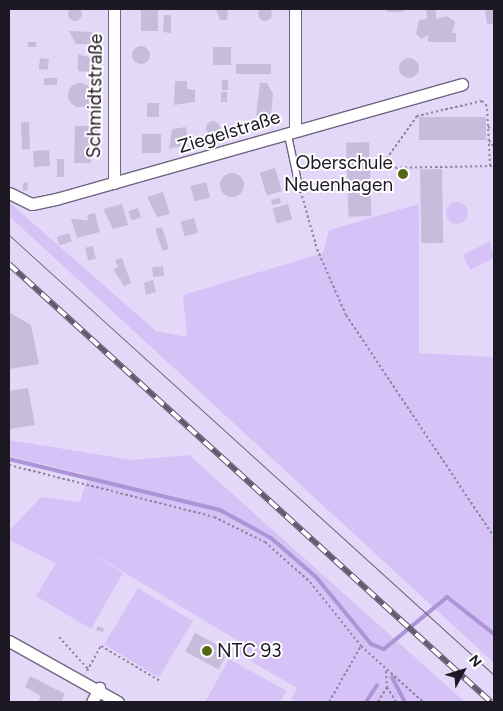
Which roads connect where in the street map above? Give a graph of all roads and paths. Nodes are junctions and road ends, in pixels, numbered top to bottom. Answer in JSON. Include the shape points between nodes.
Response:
{"nodes":[{"id":1,"x":114,"y":9,"type":"edge"},
{"id":2,"x":295,"y":9,"type":"edge"},
{"id":3,"x":462,"y":84,"type":"dead end"},
{"id":4,"x":488,"y":127,"type":"junction"},
{"id":5,"x":494,"y":129,"type":"edge"},
{"id":6,"x":292,"y":132,"type":"junction"},
{"id":7,"x":488,"y":140,"type":"junction"},
{"id":8,"x":494,"y":147,"type":"edge"},
{"id":9,"x":490,"y":166,"type":"junction"},
{"id":10,"x":494,"y":166,"type":"edge"},
{"id":11,"x":114,"y":183,"type":"junction"},
{"id":12,"x":300,"y":189,"type":"joint"},
{"id":13,"x":9,"y":193,"type":"edge"},
{"id":14,"x":9,"y":465,"type":"edge"},
{"id":15,"x":494,"y":537,"type":"edge"},
{"id":16,"x":59,"y":637,"type":"dead end"},
{"id":17,"x":9,"y":641,"type":"edge"},
{"id":18,"x":361,"y":646,"type":"junction"},
{"id":19,"x":386,"y":671,"type":"junction"},
{"id":20,"x":85,"y":674,"type":"junction"},
{"id":21,"x":160,"y":681,"type":"dead end"},
{"id":22,"x":387,"y":687,"type":"junction"},
{"id":23,"x":99,"y":688,"type":"junction"},
{"id":24,"x":92,"y":702,"type":"edge"},
{"id":25,"x":118,"y":702,"type":"edge"},
{"id":26,"x":329,"y":702,"type":"edge"},
{"id":27,"x":378,"y":702,"type":"edge"},
{"id":28,"x":396,"y":702,"type":"edge"},
{"id":29,"x":423,"y":702,"type":"edge"}],
"edges":[{"from":1,"to":11,"type":"street","name":"Schmidtstraße"},
{"from":2,"to":6,"type":"street"},
{"from":3,"to":6,"type":"street","name":"Ziegelstraße"},
{"from":4,"to":5,"type":"path"},
{"from":4,"to":7,"type":"path"},
{"from":4,"to":9,"type":"path","via":[[487,106],[482,101],[417,116],[380,168]]},
{"from":6,"to":11,"type":"street","name":"Ziegelstraße"},
{"from":6,"to":12,"type":"lane"},
{"from":7,"to":8,"type":"path"},
{"from":7,"to":9,"type":"path"},
{"from":9,"to":10,"type":"path"},
{"from":11,"to":13,"type":"street","name":"Ziegelstraße","via":[[32,204]]},
{"from":12,"to":15,"type":"path","via":[[317,249],[346,315]]},
{"from":14,"to":18,"type":"path","via":[[214,517],[265,542],[310,582]]},
{"from":16,"to":20,"type":"path"},
{"from":17,"to":20,"type":"street"},
{"from":18,"to":19,"type":"path"},
{"from":18,"to":26,"type":"path"},
{"from":19,"to":22,"type":"path"},
{"from":19,"to":29,"type":"path"},
{"from":20,"to":21,"type":"path","via":[[101,646]]},
{"from":20,"to":23,"type":"street"},
{"from":22,"to":27,"type":"path"},
{"from":22,"to":28,"type":"path"},
{"from":23,"to":24,"type":"street"},
{"from":23,"to":25,"type":"street"}]}
